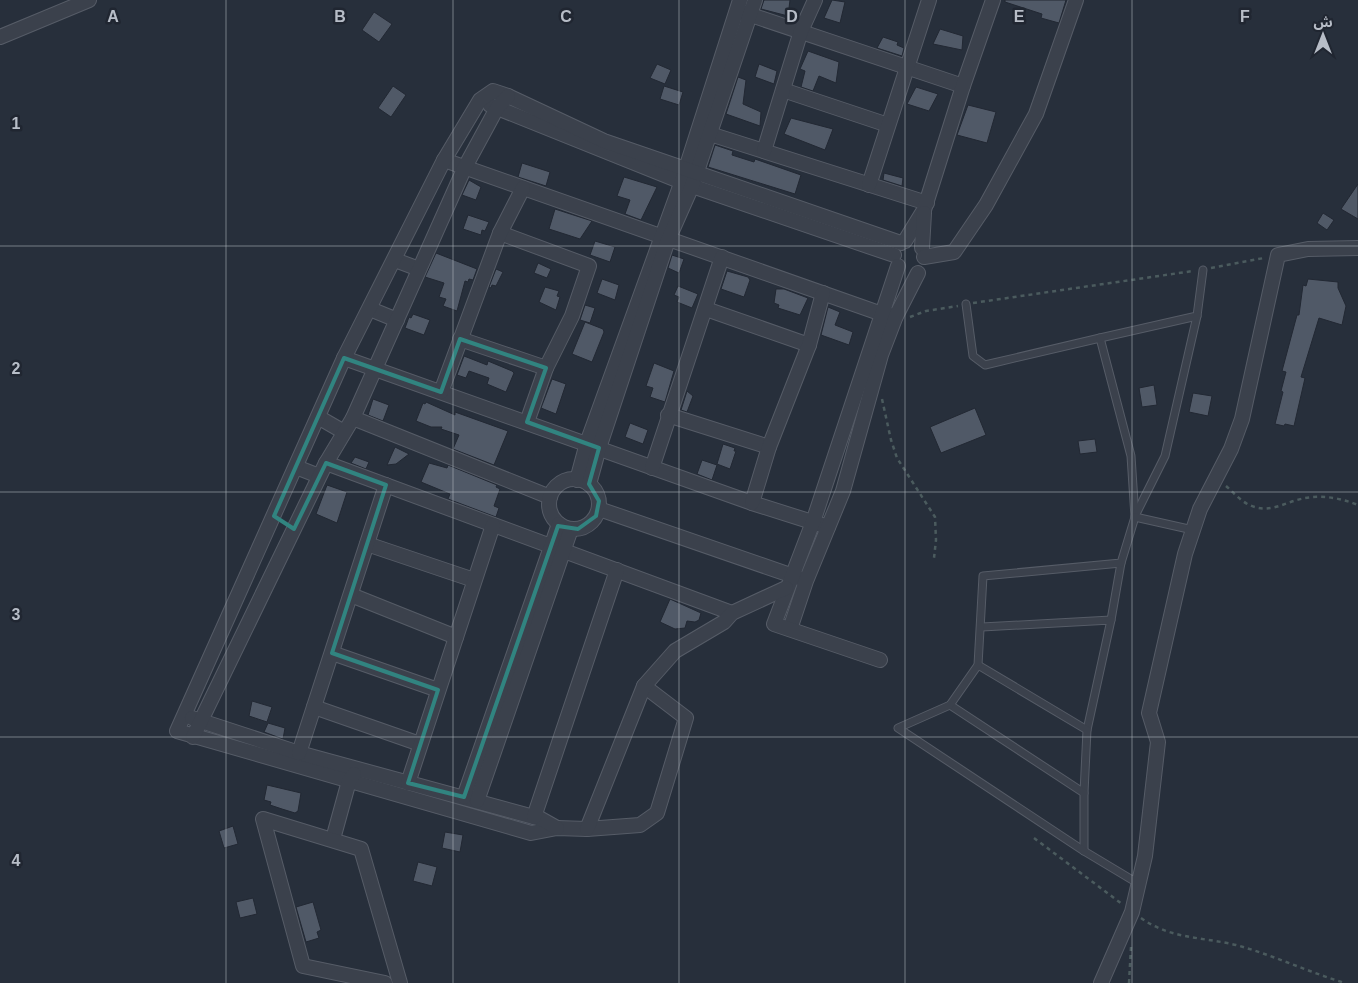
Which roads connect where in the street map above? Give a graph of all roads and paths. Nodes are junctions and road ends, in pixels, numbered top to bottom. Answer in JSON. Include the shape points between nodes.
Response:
{"nodes":[{"id":1,"x":755,"y":0,"type":"edge"},
{"id":2,"x":815,"y":0,"type":"edge"},
{"id":3,"x":929,"y":0,"type":"edge"},
{"id":4,"x":993,"y":0,"type":"edge"},
{"id":5,"x":1076,"y":0,"type":"edge"},
{"id":6,"x":83,"y":1,"type":"edge"},
{"id":7,"x":738,"y":5,"type":"edge"},
{"id":8,"x":750,"y":14,"type":"junction"},
{"id":9,"x":802,"y":31,"type":"junction"},
{"id":10,"x":0,"y":37,"type":"edge"},
{"id":11,"x":906,"y":67,"type":"junction"},
{"id":12,"x":963,"y":86,"type":"junction"},
{"id":13,"x":783,"y":90,"type":"junction"},
{"id":14,"x":508,"y":96,"type":"junction"},
{"id":15,"x":480,"y":100,"type":"junction"},
{"id":16,"x":498,"y":108,"type":"junction"},
{"id":17,"x":888,"y":125,"type":"junction"},
{"id":18,"x":710,"y":134,"type":"junction"},
{"id":19,"x":764,"y":151,"type":"junction"},
{"id":20,"x":444,"y":160,"type":"junction"},
{"id":21,"x":465,"y":167,"type":"junction"},
{"id":22,"x":689,"y":177,"type":"junction"},
{"id":23,"x":869,"y":185,"type":"junction"},
{"id":24,"x":523,"y":188,"type":"junction"},
{"id":25,"x":925,"y":206,"type":"junction"},
{"id":26,"x":419,"y":213,"type":"junction"},
{"id":27,"x":440,"y":221,"type":"junction"},
{"id":28,"x":500,"y":233,"type":"junction"},
{"id":29,"x":664,"y":238,"type":"junction"},
{"id":30,"x":1358,"y":248,"type":"edge"},
{"id":31,"x":900,"y":251,"type":"junction"},
{"id":32,"x":923,"y":253,"type":"junction"},
{"id":33,"x":722,"y":258,"type":"junction"},
{"id":34,"x":395,"y":260,"type":"junction"},
{"id":35,"x":419,"y":269,"type":"junction"},
{"id":36,"x":1203,"y":270,"type":"dead end"},
{"id":37,"x":918,"y":273,"type":"junction"},
{"id":38,"x":822,"y":292,"type":"junction"},
{"id":39,"x":966,"y":304,"type":"dead end"},
{"id":40,"x":370,"y":309,"type":"junction"},
{"id":41,"x":706,"y":309,"type":"junction"},
{"id":42,"x":889,"y":315,"type":"junction"},
{"id":43,"x":1197,"y":316,"type":"junction"},
{"id":44,"x":397,"y":320,"type":"junction"},
{"id":45,"x":1100,"y":338,"type":"junction"},
{"id":46,"x":460,"y":339,"type":"junction"},
{"id":47,"x":809,"y":345,"type":"junction"},
{"id":48,"x":344,"y":358,"type":"junction"},
{"id":49,"x":546,"y":368,"type":"junction"},
{"id":50,"x":375,"y":369,"type":"junction"},
{"id":51,"x":441,"y":392,"type":"junction"},
{"id":52,"x":668,"y":415,"type":"junction"},
{"id":53,"x":318,"y":417,"type":"junction"},
{"id":54,"x":353,"y":418,"type":"junction"},
{"id":55,"x":527,"y":422,"type":"junction"},
{"id":56,"x":344,"y":432,"type":"junction"},
{"id":57,"x":593,"y":446,"type":"junction"},
{"id":58,"x":769,"y":447,"type":"junction"},
{"id":59,"x":326,"y":463,"type":"junction"},
{"id":60,"x":296,"y":467,"type":"junction"},
{"id":61,"x":652,"y":468,"type":"junction"},
{"id":62,"x":319,"y":476,"type":"junction"},
{"id":63,"x":1216,"y":477,"type":"junction"},
{"id":64,"x":583,"y":482,"type":"junction"},
{"id":65,"x":386,"y":485,"type":"junction"},
{"id":66,"x":550,"y":497,"type":"junction"},
{"id":67,"x":752,"y":503,"type":"junction"},
{"id":68,"x":1358,"y":505,"type":"edge"},
{"id":69,"x":599,"y":509,"type":"junction"},
{"id":70,"x":274,"y":516,"type":"junction"},
{"id":71,"x":1135,"y":517,"type":"junction"},
{"id":72,"x":813,"y":522,"type":"junction"},
{"id":73,"x":493,"y":524,"type":"junction"},
{"id":74,"x":565,"y":527,"type":"junction"},
{"id":75,"x":828,"y":527,"type":"junction"},
{"id":76,"x":294,"y":529,"type":"junction"},
{"id":77,"x":1193,"y":530,"type":"junction"},
{"id":78,"x":367,"y":544,"type":"junction"},
{"id":79,"x":557,"y":548,"type":"junction"},
{"id":80,"x":1121,"y":563,"type":"junction"},
{"id":81,"x":250,"y":569,"type":"junction"},
{"id":82,"x":616,"y":570,"type":"junction"},
{"id":83,"x":270,"y":578,"type":"junction"},
{"id":84,"x":474,"y":580,"type":"junction"},
{"id":85,"x":788,"y":581,"type":"junction"},
{"id":86,"x":806,"y":581,"type":"junction"},
{"id":87,"x":350,"y":595,"type":"junction"},
{"id":88,"x":732,"y":613,"type":"junction"},
{"id":89,"x":228,"y":617,"type":"junction"},
{"id":90,"x":1111,"y":620,"type":"junction"},
{"id":91,"x":247,"y":626,"type":"junction"},
{"id":92,"x":982,"y":627,"type":"junction"},
{"id":93,"x":790,"y":629,"type":"junction"},
{"id":94,"x":456,"y":637,"type":"junction"},
{"id":95,"x":332,"y":653,"type":"junction"},
{"id":96,"x":880,"y":660,"type":"dead end"},
{"id":97,"x":978,"y":665,"type":"junction"},
{"id":98,"x":644,"y":686,"type":"junction"},
{"id":99,"x":438,"y":690,"type":"junction"},
{"id":100,"x":950,"y":705,"type":"junction"},
{"id":101,"x":314,"y":707,"type":"junction"},
{"id":102,"x":184,"y":715,"type":"junction"},
{"id":103,"x":200,"y":721,"type":"junction"},
{"id":104,"x":1087,"y":730,"type":"junction"},
{"id":105,"x":193,"y":737,"type":"junction"},
{"id":106,"x":420,"y":744,"type":"junction"},
{"id":107,"x":299,"y":753,"type":"junction"},
{"id":108,"x":357,"y":769,"type":"junction"},
{"id":109,"x":349,"y":781,"type":"junction"},
{"id":110,"x":408,"y":783,"type":"junction"},
{"id":111,"x":1084,"y":793,"type":"junction"},
{"id":112,"x":470,"y":799,"type":"junction"},
{"id":113,"x":534,"y":817,"type":"junction"},
{"id":114,"x":557,"y":828,"type":"junction"},
{"id":115,"x":587,"y":829,"type":"junction"},
{"id":116,"x":1034,"y":838,"type":"dead end"},
{"id":117,"x":334,"y":839,"type":"junction"},
{"id":118,"x":1084,"y":851,"type":"junction"},
{"id":119,"x":1139,"y":884,"type":"junction"},
{"id":120,"x":1132,"y":912,"type":"junction"},
{"id":121,"x":1132,"y":939,"type":"dead end"},
{"id":122,"x":385,"y":983,"type":"edge"},
{"id":123,"x":400,"y":983,"type":"edge"},
{"id":124,"x":1100,"y":983,"type":"edge"},
{"id":125,"x":1129,"y":983,"type":"edge"},
{"id":126,"x":1345,"y":983,"type":"edge"}],
"edges":[{"from":1,"to":8,"type":"street"},
{"from":2,"to":9,"type":"street"},
{"from":3,"to":11,"type":"street"},
{"from":4,"to":12,"type":"street"},
{"from":5,"to":32,"type":"street","via":[[1036,114],[986,205],[954,252]]},
{"from":6,"to":10,"type":"street"},
{"from":7,"to":8,"type":"street"},
{"from":7,"to":22,"type":"street"},
{"from":8,"to":9,"type":"street"},
{"from":8,"to":18,"type":"street"},
{"from":9,"to":11,"type":"street"},
{"from":9,"to":13,"type":"street"},
{"from":11,"to":12,"type":"street"},
{"from":11,"to":17,"type":"street"},
{"from":12,"to":25,"type":"street"},
{"from":13,"to":17,"type":"street"},
{"from":13,"to":19,"type":"street"},
{"from":14,"to":15,"type":"street","via":[[493,91]]},
{"from":14,"to":16,"type":"street"},
{"from":14,"to":22,"type":"street"},
{"from":15,"to":16,"type":"street"},
{"from":15,"to":20,"type":"street"},
{"from":16,"to":21,"type":"street"},
{"from":16,"to":22,"type":"street","via":[[598,150]]},
{"from":17,"to":23,"type":"street"},
{"from":18,"to":19,"type":"street"},
{"from":18,"to":22,"type":"street"},
{"from":19,"to":23,"type":"street"},
{"from":20,"to":21,"type":"street"},
{"from":20,"to":26,"type":"street"},
{"from":21,"to":24,"type":"street"},
{"from":21,"to":27,"type":"street"},
{"from":22,"to":29,"type":"street"},
{"from":22,"to":31,"type":"street"},
{"from":23,"to":25,"type":"street"},
{"from":24,"to":28,"type":"street"},
{"from":24,"to":29,"type":"street"},
{"from":25,"to":31,"type":"street"},
{"from":25,"to":32,"type":"street"},
{"from":26,"to":27,"type":"street"},
{"from":26,"to":34,"type":"street"},
{"from":27,"to":35,"type":"street"},
{"from":28,"to":46,"type":"street"},
{"from":28,"to":49,"type":"street","via":[[589,266],[572,316]]},
{"from":29,"to":33,"type":"street"},
{"from":29,"to":57,"type":"street"},
{"from":30,"to":63,"type":"street","via":[[1308,249],[1278,255],[1242,419]]},
{"from":31,"to":32,"type":"street","via":[[915,242]]},
{"from":31,"to":37,"type":"street","via":[[902,269]]},
{"from":31,"to":42,"type":"street"},
{"from":32,"to":37,"type":"street","via":[[916,269]]},
{"from":33,"to":38,"type":"street"},
{"from":33,"to":41,"type":"street"},
{"from":34,"to":35,"type":"street"},
{"from":34,"to":40,"type":"street"},
{"from":35,"to":44,"type":"street"},
{"from":36,"to":43,"type":"lane"},
{"from":37,"to":42,"type":"street"},
{"from":38,"to":42,"type":"street"},
{"from":38,"to":47,"type":"street"},
{"from":39,"to":45,"type":"lane","via":[[973,356],[985,365]]},
{"from":40,"to":44,"type":"street"},
{"from":40,"to":48,"type":"street"},
{"from":41,"to":47,"type":"street"},
{"from":41,"to":52,"type":"street"},
{"from":42,"to":72,"type":"street"},
{"from":42,"to":75,"type":"street","via":[[843,491]]},
{"from":43,"to":45,"type":"lane"},
{"from":43,"to":71,"type":"lane","via":[[1165,456]]},
{"from":44,"to":50,"type":"street"},
{"from":45,"to":71,"type":"lane","via":[[1131,456]]},
{"from":46,"to":49,"type":"street"},
{"from":46,"to":51,"type":"street"},
{"from":47,"to":58,"type":"street"},
{"from":48,"to":50,"type":"street"},
{"from":48,"to":53,"type":"street"},
{"from":49,"to":55,"type":"street"},
{"from":50,"to":51,"type":"street"},
{"from":50,"to":54,"type":"street"},
{"from":51,"to":55,"type":"street"},
{"from":52,"to":58,"type":"street"},
{"from":52,"to":61,"type":"street"},
{"from":53,"to":56,"type":"street"},
{"from":53,"to":60,"type":"street"},
{"from":54,"to":56,"type":"street"},
{"from":54,"to":66,"type":"street"},
{"from":55,"to":57,"type":"street"},
{"from":56,"to":59,"type":"street"},
{"from":57,"to":61,"type":"street"},
{"from":57,"to":64,"type":"street"},
{"from":58,"to":67,"type":"street"},
{"from":59,"to":62,"type":"street"},
{"from":59,"to":65,"type":"street"},
{"from":60,"to":62,"type":"street"},
{"from":60,"to":70,"type":"street"},
{"from":61,"to":67,"type":"street"},
{"from":62,"to":76,"type":"street"},
{"from":63,"to":68,"type":"path","via":[[1244,503],[1256,508],[1272,508],[1314,497],[1337,497]]},
{"from":63,"to":77,"type":"street"},
{"from":64,"to":66,"type":"street","via":[[561,483]]},
{"from":64,"to":69,"type":"street","via":[[597,494]]},
{"from":65,"to":73,"type":"street"},
{"from":65,"to":78,"type":"street"},
{"from":66,"to":74,"type":"street","via":[[550,512]]},
{"from":67,"to":72,"type":"street"},
{"from":69,"to":74,"type":"street","via":[[592,522],[578,529]]},
{"from":69,"to":85,"type":"street"},
{"from":70,"to":76,"type":"street"},
{"from":70,"to":81,"type":"street"},
{"from":71,"to":77,"type":"lane"},
{"from":71,"to":80,"type":"lane"},
{"from":72,"to":75,"type":"street"},
{"from":72,"to":85,"type":"street"},
{"from":73,"to":79,"type":"street"},
{"from":73,"to":84,"type":"street"},
{"from":74,"to":79,"type":"street"},
{"from":75,"to":86,"type":"street"},
{"from":76,"to":83,"type":"street"},
{"from":77,"to":119,"type":"street","via":[[1150,713],[1158,742]]},
{"from":78,"to":84,"type":"street"},
{"from":78,"to":87,"type":"street"},
{"from":79,"to":82,"type":"street"},
{"from":79,"to":112,"type":"street"},
{"from":80,"to":90,"type":"lane"},
{"from":80,"to":92,"type":"lane","via":[[983,576]]},
{"from":81,"to":83,"type":"street"},
{"from":81,"to":89,"type":"street"},
{"from":82,"to":88,"type":"street"},
{"from":82,"to":113,"type":"street"},
{"from":83,"to":91,"type":"street"},
{"from":84,"to":94,"type":"street"},
{"from":85,"to":86,"type":"street"},
{"from":85,"to":88,"type":"street"},
{"from":85,"to":93,"type":"street","via":[[774,624]]},
{"from":86,"to":93,"type":"street"},
{"from":87,"to":94,"type":"street"},
{"from":87,"to":95,"type":"street"},
{"from":88,"to":98,"type":"street","via":[[724,622],[675,651]]},
{"from":89,"to":91,"type":"street"},
{"from":89,"to":102,"type":"street"},
{"from":90,"to":92,"type":"lane"},
{"from":90,"to":104,"type":"lane"},
{"from":91,"to":103,"type":"street"},
{"from":92,"to":97,"type":"lane"},
{"from":93,"to":96,"type":"street"},
{"from":94,"to":99,"type":"street"},
{"from":95,"to":99,"type":"street"},
{"from":95,"to":101,"type":"street"},
{"from":97,"to":100,"type":"lane"},
{"from":97,"to":104,"type":"lane"},
{"from":98,"to":115,"type":"street"},
{"from":98,"to":115,"type":"street","via":[[686,718],[657,813],[640,825]]},
{"from":99,"to":106,"type":"street"},
{"from":100,"to":111,"type":"lane"},
{"from":100,"to":118,"type":"lane","via":[[898,728]]},
{"from":101,"to":106,"type":"street"},
{"from":101,"to":107,"type":"street"},
{"from":102,"to":103,"type":"street"},
{"from":102,"to":105,"type":"street","via":[[177,731]]},
{"from":103,"to":105,"type":"street"},
{"from":103,"to":107,"type":"street"},
{"from":104,"to":111,"type":"lane"},
{"from":105,"to":109,"type":"street"},
{"from":106,"to":110,"type":"street"},
{"from":107,"to":108,"type":"street"},
{"from":108,"to":109,"type":"street"},
{"from":108,"to":110,"type":"street"},
{"from":109,"to":114,"type":"street","via":[[532,832]]},
{"from":109,"to":117,"type":"street"},
{"from":110,"to":112,"type":"street"},
{"from":111,"to":118,"type":"lane"},
{"from":112,"to":113,"type":"street"},
{"from":113,"to":114,"type":"street"},
{"from":114,"to":115,"type":"street"},
{"from":116,"to":120,"type":"path"},
{"from":117,"to":122,"type":"street","via":[[262,819],[303,966]]},
{"from":117,"to":123,"type":"street","via":[[361,849]]},
{"from":118,"to":119,"type":"lane"},
{"from":119,"to":120,"type":"street"},
{"from":120,"to":124,"type":"street"},
{"from":120,"to":126,"type":"path","via":[[1155,928],[1184,937],[1236,945]]},
{"from":121,"to":125,"type":"path"}]}
